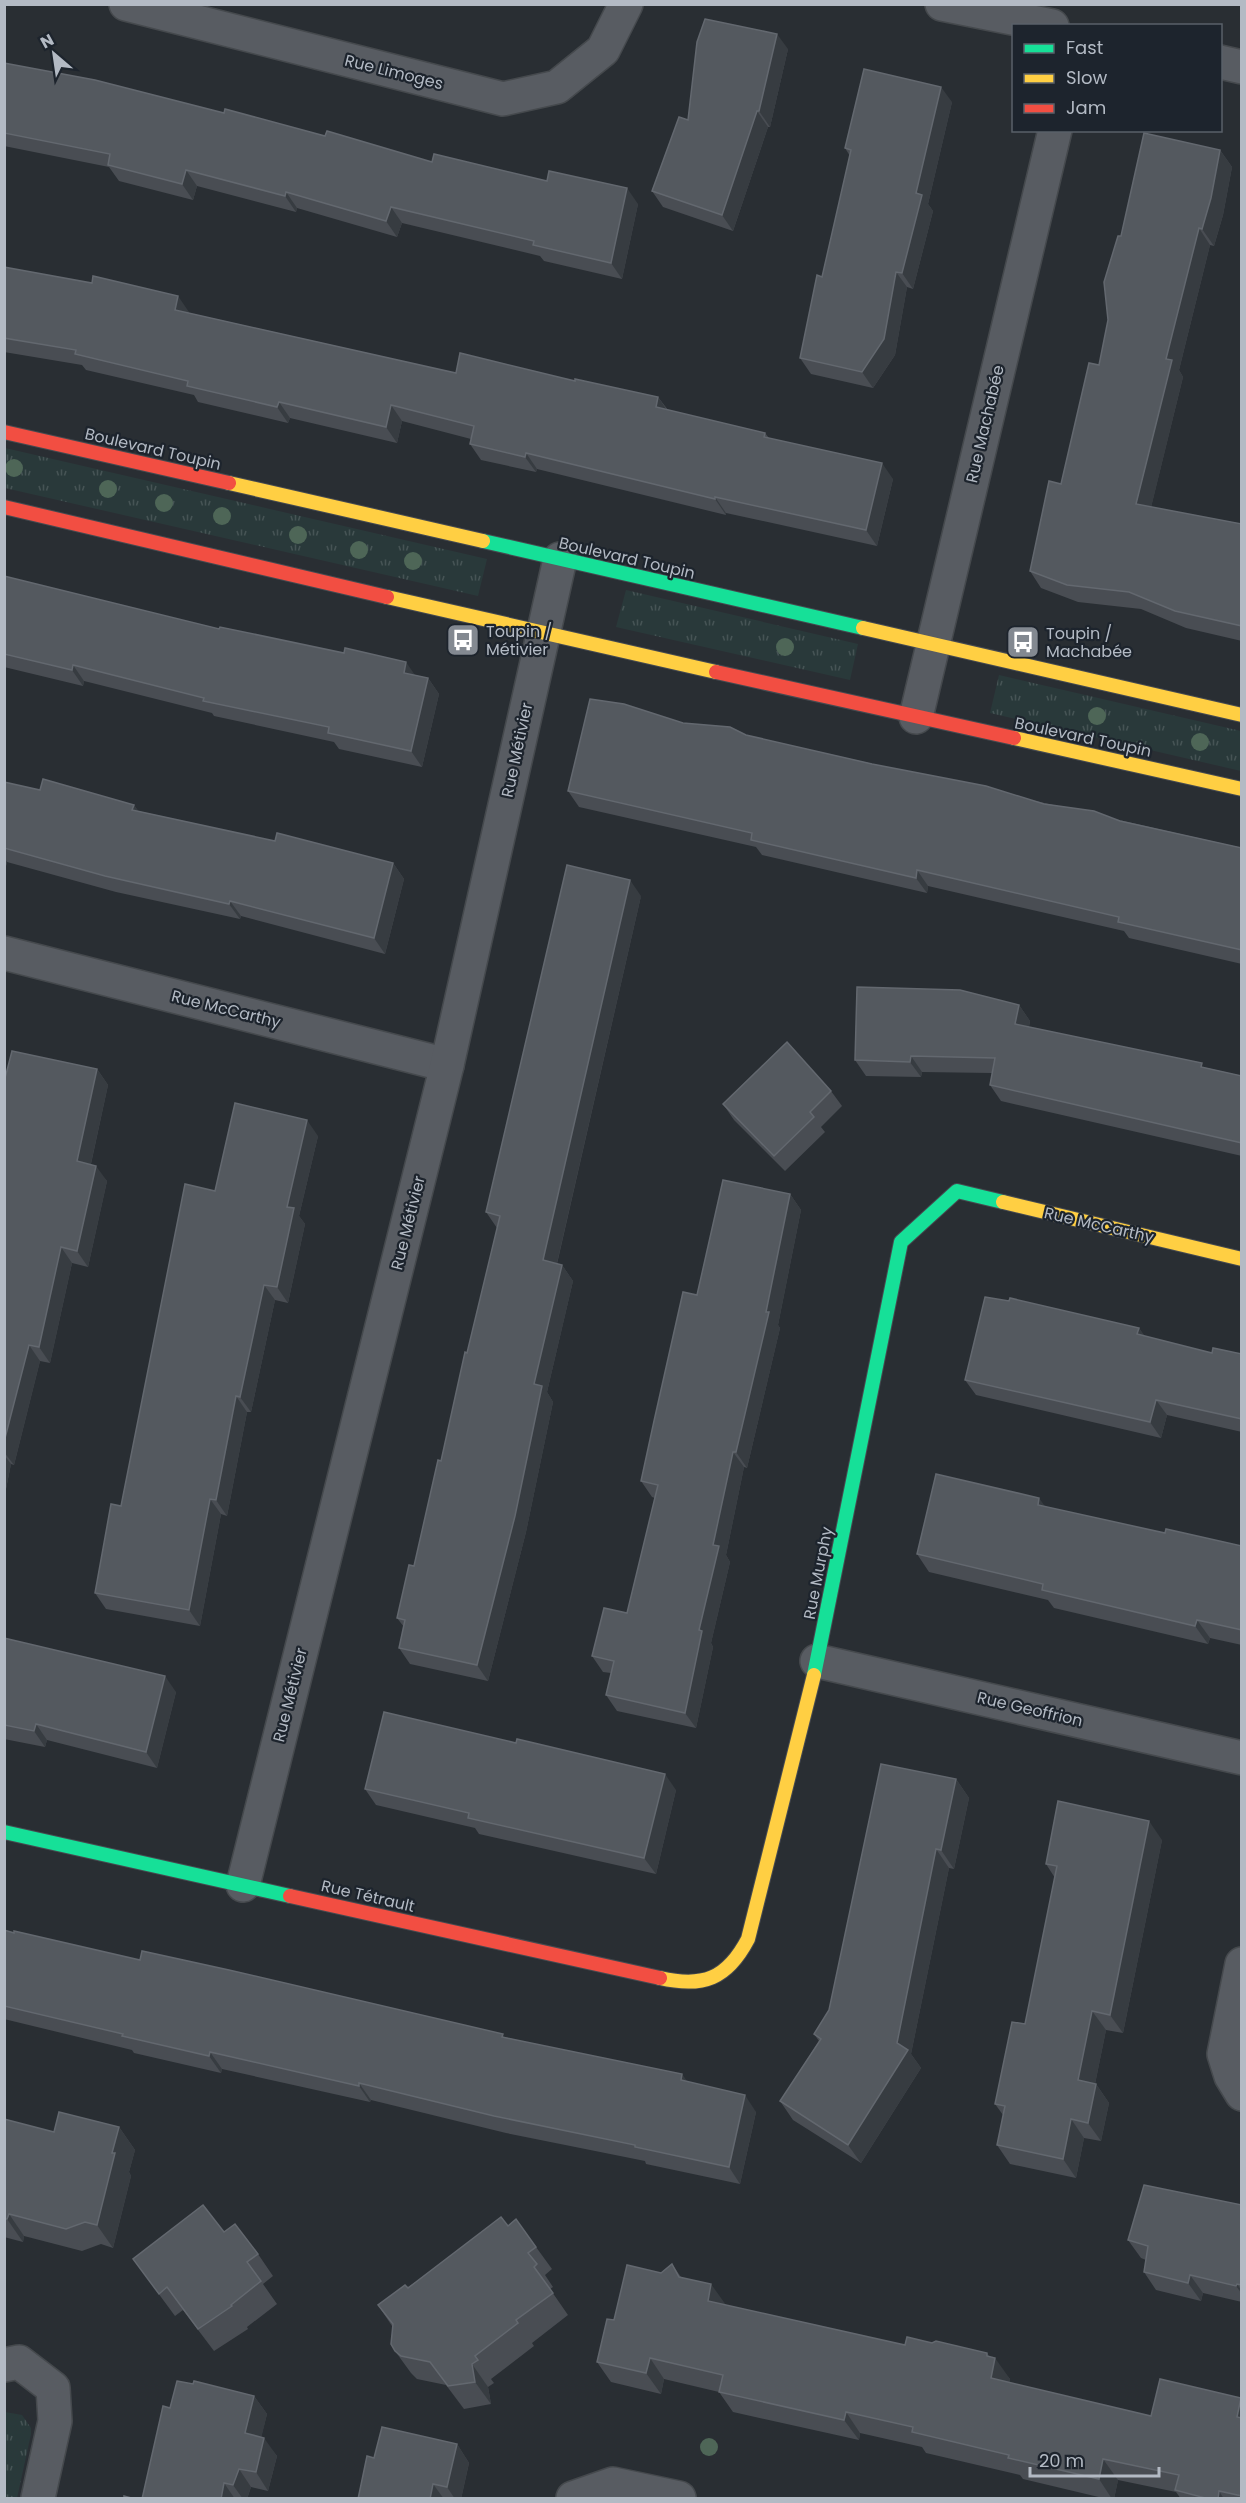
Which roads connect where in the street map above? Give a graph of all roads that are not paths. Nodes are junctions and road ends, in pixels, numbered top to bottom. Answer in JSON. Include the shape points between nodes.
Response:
{"nodes":[{"id":1,"x":626,"y":4,"type":"edge"},
{"id":2,"x":942,"y":4,"type":"edge"},
{"id":3,"x":126,"y":5,"type":"edge"},
{"id":4,"x":1042,"y":24,"type":"edge"},
{"id":5,"x":1222,"y":62,"type":"edge"},
{"id":6,"x":1242,"y":67,"type":"edge"},
{"id":7,"x":1055,"y":132,"type":"edge"},
{"id":8,"x":4,"y":432,"type":"edge"},
{"id":9,"x":4,"y":507,"type":"edge"},
{"id":10,"x":560,"y":559,"type":"junction"},
{"id":11,"x":543,"y":633,"type":"junction"},
{"id":12,"x":933,"y":646,"type":"junction"},
{"id":13,"x":1242,"y":715,"type":"edge"},
{"id":14,"x":916,"y":717,"type":"junction"},
{"id":15,"x":1242,"y":789,"type":"edge"},
{"id":16,"x":4,"y":953,"type":"edge"},
{"id":17,"x":447,"y":1065,"type":"junction"},
{"id":18,"x":957,"y":1191,"type":"joint"},
{"id":19,"x":1242,"y":1259,"type":"edge"},
{"id":20,"x":817,"y":1661,"type":"junction"},
{"id":21,"x":1242,"y":1758,"type":"edge"},
{"id":22,"x":4,"y":1832,"type":"edge"},
{"id":23,"x":243,"y":1885,"type":"junction"},
{"id":24,"x":1242,"y":1965,"type":"edge"},
{"id":25,"x":723,"y":1975,"type":"joint"},
{"id":26,"x":1242,"y":2094,"type":"edge"},
{"id":27,"x":4,"y":2365,"type":"edge"},
{"id":28,"x":38,"y":2499,"type":"edge"},
{"id":29,"x":573,"y":2499,"type":"edge"},
{"id":30,"x":680,"y":2499,"type":"edge"}],
"edges":[{"from":1,"to":3,"type":"street","name":"Rue Limoges","via":[[603,50],[556,87],[503,99]]},
{"from":2,"to":4,"type":"street"},
{"from":5,"to":6,"type":"street"},
{"from":7,"to":12,"type":"street","name":"Rue Machabée"},
{"from":8,"to":10,"type":"street","name":"Boulevard Toupin"},
{"from":9,"to":11,"type":"street","name":"Boulevard Toupin"},
{"from":10,"to":11,"type":"street","name":"Rue Métivier"},
{"from":10,"to":12,"type":"street","name":"Boulevard Toupin"},
{"from":11,"to":14,"type":"street","name":"Boulevard Toupin"},
{"from":11,"to":17,"type":"street","name":"Rue Métivier"},
{"from":12,"to":13,"type":"street","name":"Boulevard Toupin"},
{"from":12,"to":14,"type":"street","name":"Rue Machabée"},
{"from":14,"to":15,"type":"street","name":"Boulevard Toupin"},
{"from":16,"to":17,"type":"street","name":"Rue McCarthy"},
{"from":17,"to":23,"type":"street","name":"Rue Métivier"},
{"from":18,"to":19,"type":"street","name":"Rue McCarthy"},
{"from":18,"to":20,"type":"street","name":"Rue Murphy","via":[[901,1242]]},
{"from":20,"to":21,"type":"street","name":"Rue Geoffrion"},
{"from":20,"to":25,"type":"street","name":"Rue Murphy","via":[[748,1940],[739,1958]]},
{"from":22,"to":23,"type":"street","name":"Rue Tétrault"},
{"from":23,"to":25,"type":"street","name":"Rue Tétrault","via":[[673,1981],[700,1983]]},
{"from":24,"to":26,"type":"street","via":[[1224,2054]]},
{"from":27,"to":28,"type":"street","via":[[19,2362],[52,2388],[55,2421]]},
{"from":29,"to":30,"type":"street","via":[[613,2484]]}]}
